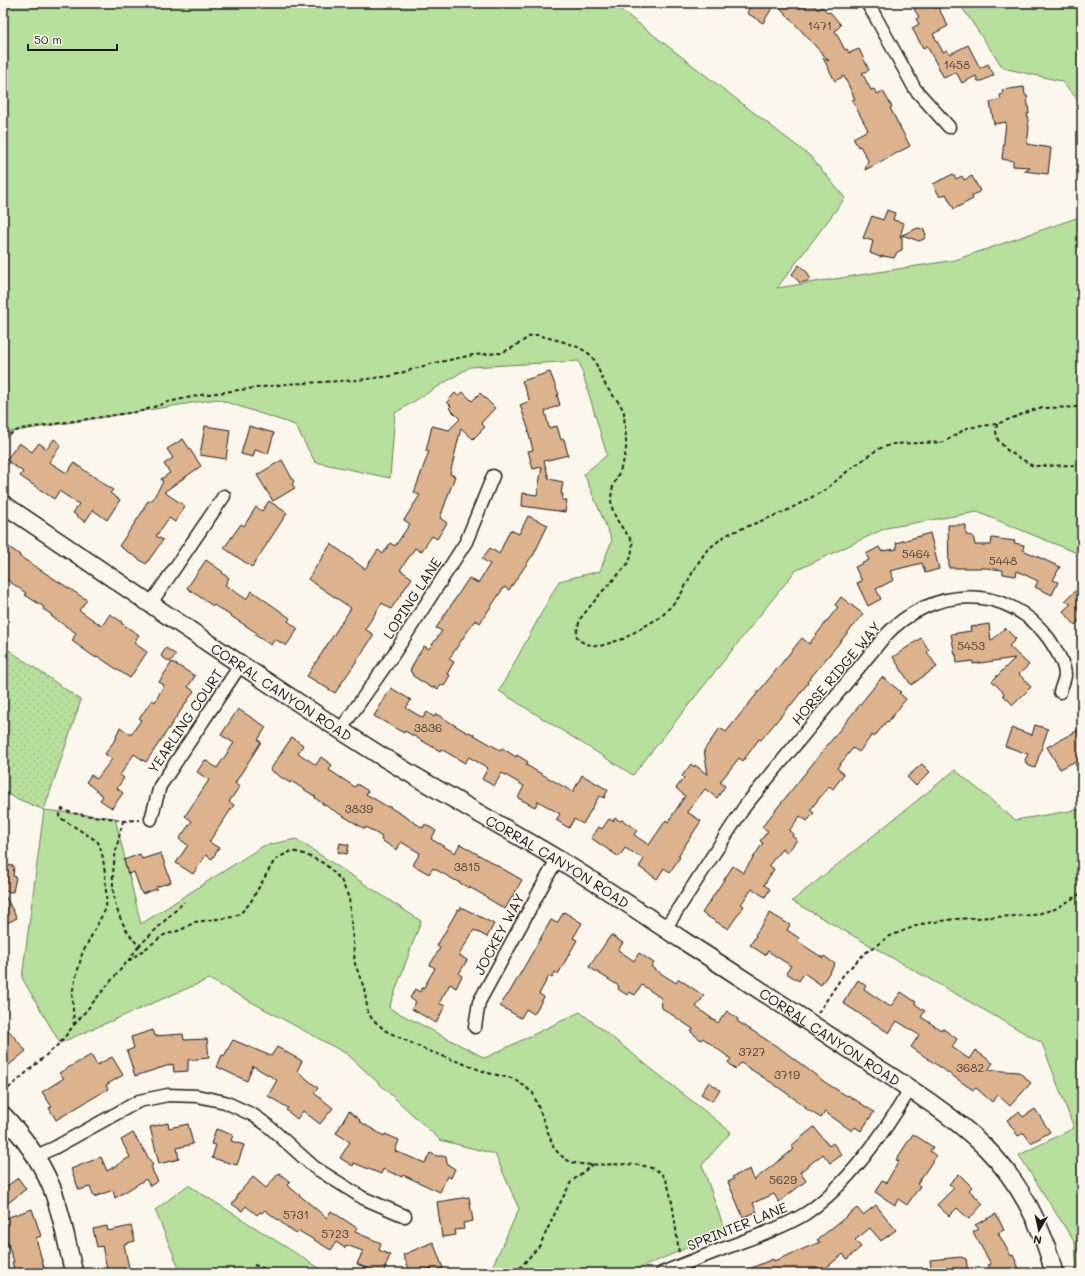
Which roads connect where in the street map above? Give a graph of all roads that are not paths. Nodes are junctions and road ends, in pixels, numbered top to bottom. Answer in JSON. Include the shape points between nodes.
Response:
{"nodes":[{"id":1,"x":867,"y":3,"type":"edge"},
{"id":2,"x":949,"y":127,"type":"dead end"},
{"id":3,"x":493,"y":476,"type":"dead end"},
{"id":4,"x":224,"y":496,"type":"dead end"},
{"id":5,"x":3,"y":504,"type":"edge"},
{"id":6,"x":151,"y":603,"type":"junction"},
{"id":7,"x":241,"y":664,"type":"junction"},
{"id":8,"x":1060,"y":692,"type":"dead end"},
{"id":9,"x":341,"y":729,"type":"junction"},
{"id":10,"x":151,"y":819,"type":"road end"},
{"id":11,"x":557,"y":859,"type":"junction"},
{"id":12,"x":665,"y":929,"type":"junction"},
{"id":13,"x":475,"y":1027,"type":"dead end"},
{"id":14,"x":910,"y":1089,"type":"junction"},
{"id":15,"x":3,"y":1115,"type":"edge"},
{"id":16,"x":36,"y":1156,"type":"junction"},
{"id":17,"x":405,"y":1216,"type":"dead end"},
{"id":18,"x":74,"y":1273,"type":"edge"},
{"id":19,"x":662,"y":1273,"type":"edge"},
{"id":20,"x":1054,"y":1273,"type":"edge"}],
"edges":[{"from":1,"to":2,"type":"street","via":[[915,89]]},
{"from":3,"to":9,"type":"street","name":"LOPING LANE","via":[[466,542],[393,655]]},
{"from":4,"to":6,"type":"street"},
{"from":5,"to":6,"type":"main road","name":"CORRAL CANYON ROAD"},
{"from":6,"to":7,"type":"main road","name":"CORRAL CANYON ROAD"},
{"from":7,"to":9,"type":"main road","name":"CORRAL CANYON ROAD"},
{"from":7,"to":10,"type":"street","name":"YEARLING COURT","via":[[160,786]]},
{"from":8,"to":12,"type":"street","name":"HORSE RIDGE WAY","via":[[1065,675],[1059,657],[1042,631],[1017,611],[994,601],[957,598],[933,603],[911,613],[885,636],[745,806]]},
{"from":9,"to":11,"type":"main road","name":"CORRAL CANYON ROAD","via":[[380,755]]},
{"from":11,"to":12,"type":"main road","name":"CORRAL CANYON ROAD"},
{"from":11,"to":13,"type":"street","name":"JOCKEY WAY","via":[[479,1002]]},
{"from":12,"to":14,"type":"main road","name":"CORRAL CANYON ROAD"},
{"from":14,"to":19,"type":"street","name":"SPRINTER LANE","via":[[896,1113],[853,1172],[806,1213],[778,1228]]},
{"from":14,"to":20,"type":"main road","name":"CORRAL CANYON ROAD","via":[[970,1134],[1009,1175],[1038,1225]]},
{"from":15,"to":16,"type":"main road"},
{"from":16,"to":17,"type":"street","via":[[139,1101],[168,1095],[197,1096],[225,1102],[253,1115],[314,1167],[363,1198]]},
{"from":16,"to":18,"type":"main road","via":[[51,1186]]}]}
